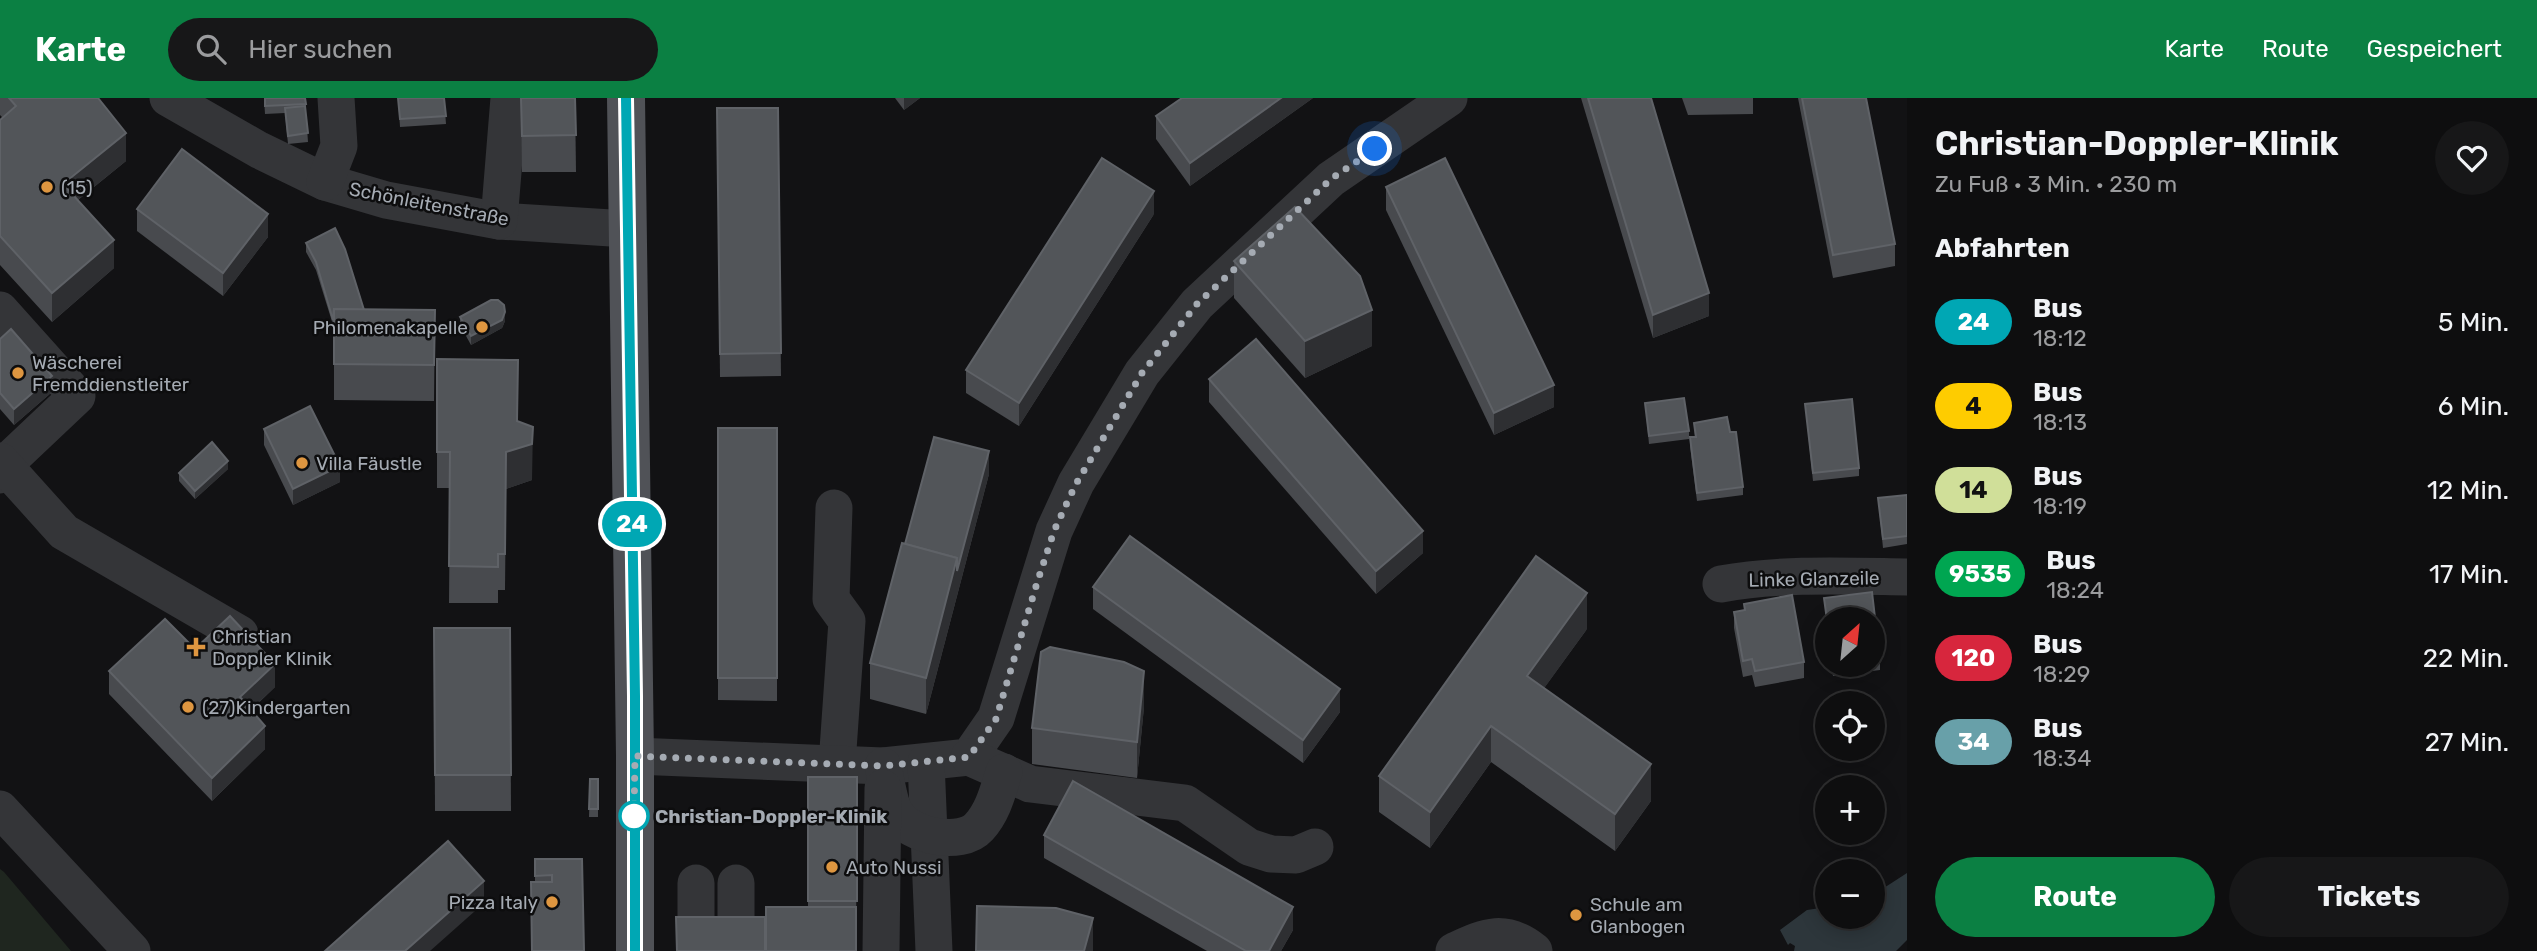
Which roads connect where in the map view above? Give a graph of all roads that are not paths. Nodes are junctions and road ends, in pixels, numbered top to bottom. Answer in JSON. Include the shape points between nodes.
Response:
{"nodes":[{"id":1,"x":168,"y":98,"type":"edge"},
{"id":2,"x":336,"y":98,"type":"edge"},
{"id":3,"x":509,"y":98,"type":"edge"},
{"id":4,"x":626,"y":98,"type":"edge"},
{"id":5,"x":1444,"y":100,"type":"edge"},
{"id":6,"x":325,"y":182,"type":"junction"},
{"id":7,"x":499,"y":221,"type":"junction"},
{"id":8,"x":628,"y":229,"type":"junction"},
{"id":9,"x":3,"y":320,"type":"edge"},
{"id":10,"x":1,"y":467,"type":"edge"},
{"id":11,"x":834,"y":508,"type":"dead end"},
{"id":12,"x":1907,"y":577,"type":"edge"},
{"id":13,"x":1721,"y":584,"type":"dead end"},
{"id":14,"x":240,"y":634,"type":"edge"},
{"id":15,"x":635,"y":756,"type":"junction"},
{"id":16,"x":969,"y":757,"type":"junction"},
{"id":17,"x":926,"y":762,"type":"junction"},
{"id":18,"x":837,"y":764,"type":"junction"},
{"id":19,"x":883,"y":766,"type":"junction"},
{"id":20,"x":1004,"y":772,"type":"junction"},
{"id":21,"x":0,"y":809,"type":"edge"},
{"id":22,"x":929,"y":835,"type":"junction"},
{"id":23,"x":1315,"y":847,"type":"dead end"},
{"id":24,"x":696,"y":883,"type":"dead end"},
{"id":25,"x":736,"y":883,"type":"dead end"},
{"id":26,"x":696,"y":925,"type":"edge"},
{"id":27,"x":736,"y":926,"type":"edge"},
{"id":28,"x":132,"y":951,"type":"edge"},
{"id":29,"x":635,"y":951,"type":"edge"},
{"id":30,"x":881,"y":951,"type":"edge"},
{"id":31,"x":934,"y":951,"type":"edge"},
{"id":32,"x":1454,"y":951,"type":"edge"},
{"id":33,"x":1534,"y":951,"type":"edge"}],
"edges":[{"from":1,"to":6,"type":"street","name":"Schönleitenstraße"},
{"from":2,"to":6,"type":"street","via":[[339,146]]},
{"from":3,"to":7,"type":"street"},
{"from":4,"to":8,"type":"main road"},
{"from":5,"to":16,"type":"street","via":[[1331,179],[1197,304],[1142,373],[1076,484],[1054,531],[996,719]]},
{"from":6,"to":7,"type":"street","name":"Schönleitenstraße","via":[[386,200]]},
{"from":7,"to":8,"type":"street","name":"Schönleitenstraße"},
{"from":8,"to":15,"type":"main road"},
{"from":9,"to":10,"type":"street","via":[[77,396]]},
{"from":10,"to":14,"type":"street","via":[[64,533]]},
{"from":11,"to":18,"type":"street","via":[[831,599],[847,621]]},
{"from":12,"to":13,"type":"street","name":"Linke Glanzeile","via":[[1752,578]]},
{"from":15,"to":18,"type":"street"},
{"from":15,"to":29,"type":"main road"},
{"from":16,"to":17,"type":"street"},
{"from":16,"to":20,"type":"street"},
{"from":17,"to":19,"type":"street"},
{"from":17,"to":22,"type":"street"},
{"from":18,"to":19,"type":"street"},
{"from":19,"to":22,"type":"street","via":[[896,815],[917,833]]},
{"from":19,"to":30,"type":"street"},
{"from":20,"to":22,"type":"street","via":[[995,802],[978,829],[955,839]]},
{"from":20,"to":23,"type":"street","via":[[1030,784],[1185,803],[1250,847],[1271,854],[1296,855]]},
{"from":21,"to":28,"type":"street"},
{"from":22,"to":31,"type":"street"},
{"from":24,"to":26,"type":"street"},
{"from":25,"to":27,"type":"street"},
{"from":32,"to":33,"type":"street","via":[[1483,938],[1505,935]]}]}
